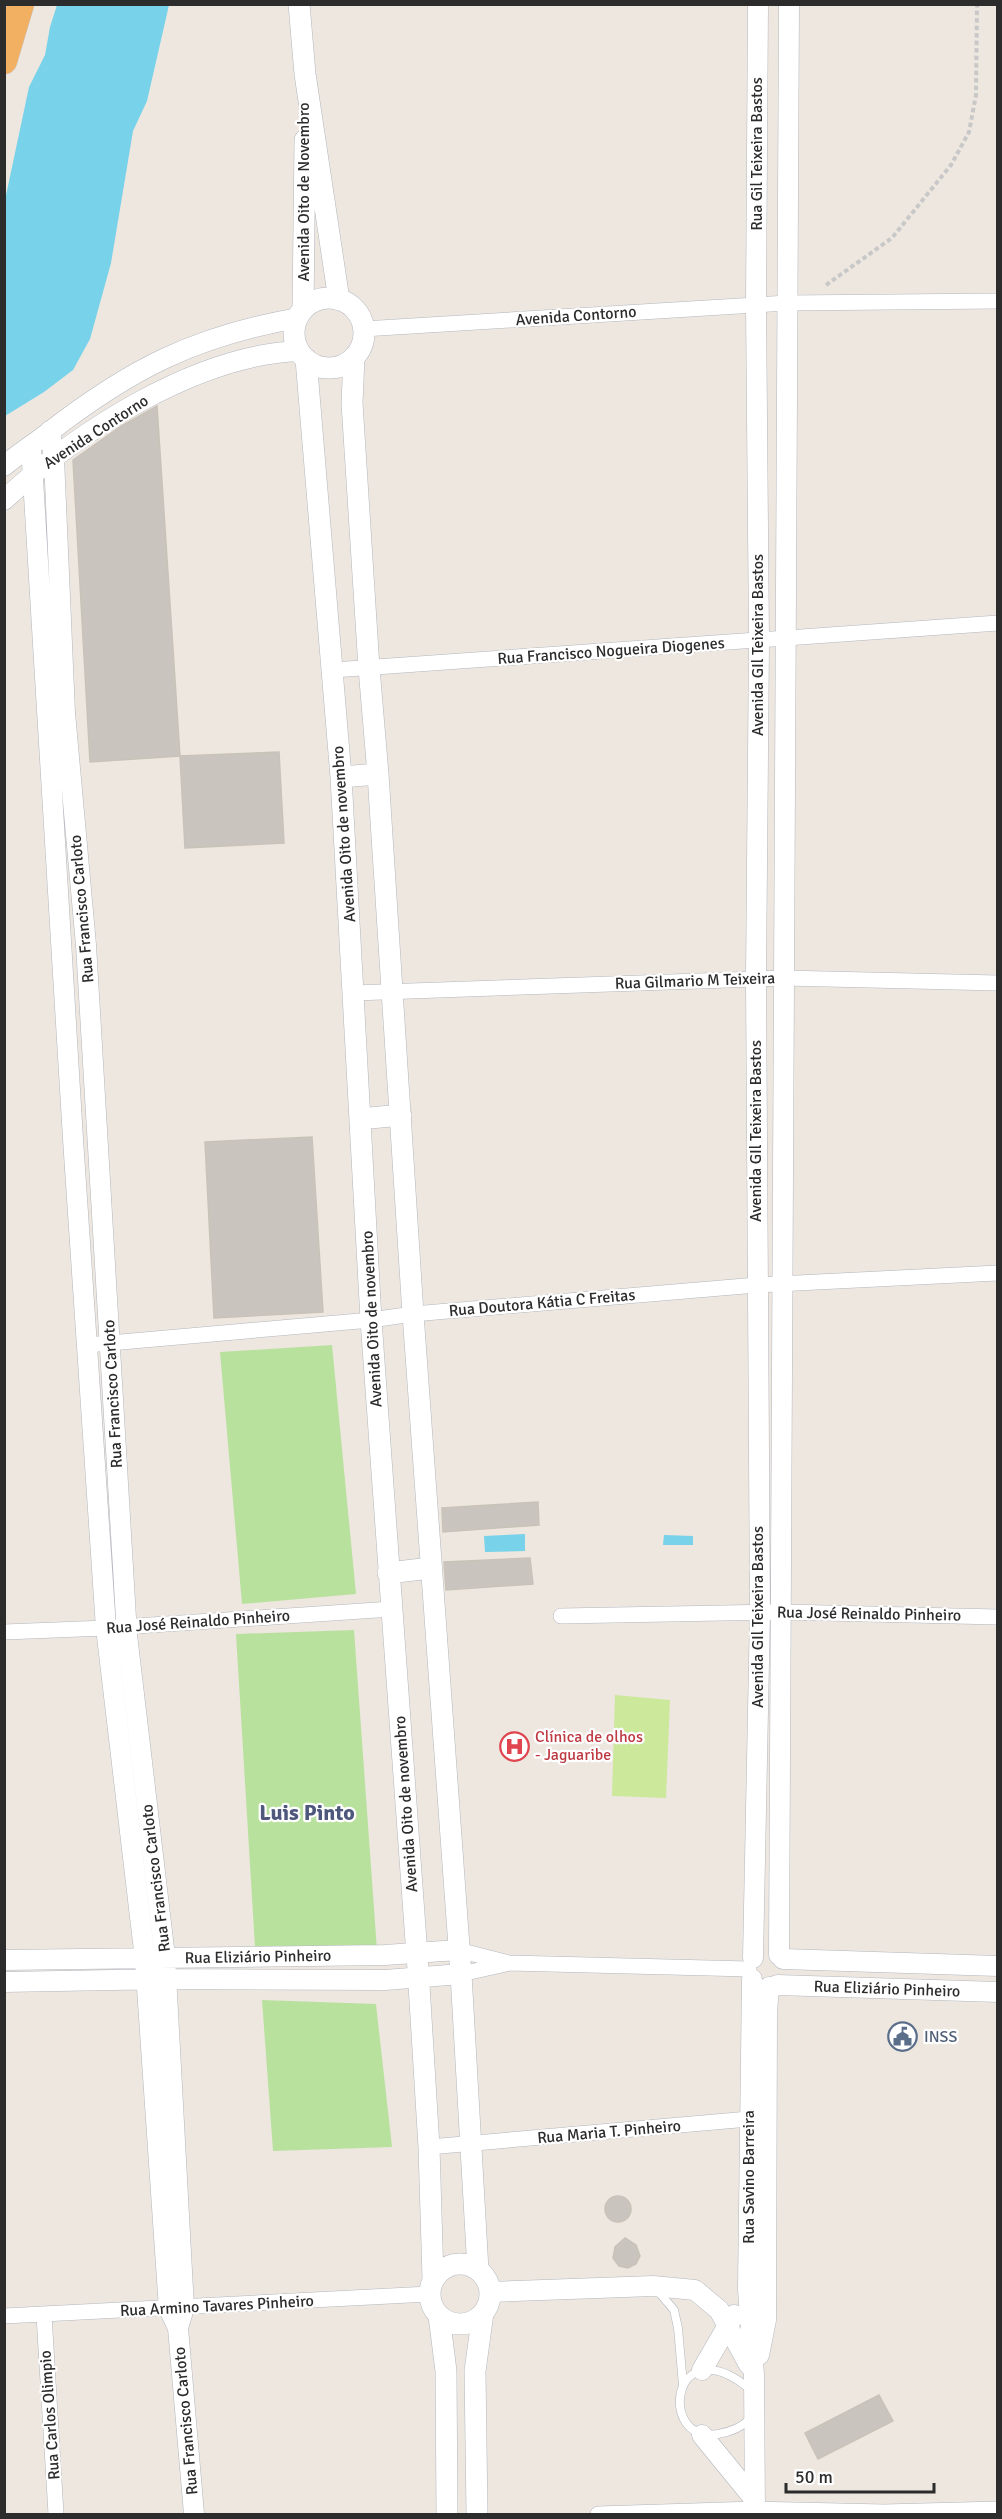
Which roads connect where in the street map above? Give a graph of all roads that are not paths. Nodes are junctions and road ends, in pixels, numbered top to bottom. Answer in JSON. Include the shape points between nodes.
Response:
{"nodes":[{"id":1,"x":21,"y":4,"type":"edge"},
{"id":2,"x":299,"y":4,"type":"edge"},
{"id":3,"x":758,"y":4,"type":"edge"},
{"id":4,"x":789,"y":4,"type":"edge"},
{"id":5,"x":4,"y":61,"type":"edge"},
{"id":6,"x":305,"y":74,"type":"junction"},
{"id":7,"x":339,"y":300,"type":"junction"},
{"id":8,"x":998,"y":301,"type":"edge"},
{"id":9,"x":794,"y":302,"type":"junction"},
{"id":10,"x":756,"y":304,"type":"junction"},
{"id":11,"x":301,"y":314,"type":"junction"},
{"id":12,"x":363,"y":329,"type":"junction"},
{"id":13,"x":303,"y":356,"type":"junction"},
{"id":14,"x":354,"y":357,"type":"junction"},
{"id":15,"x":50,"y":431,"type":"junction"},
{"id":16,"x":32,"y":446,"type":"junction"},
{"id":17,"x":54,"y":458,"type":"junction"},
{"id":18,"x":4,"y":466,"type":"edge"},
{"id":19,"x":33,"y":473,"type":"junction"},
{"id":20,"x":4,"y":500,"type":"edge"},
{"id":21,"x":998,"y":623,"type":"edge"},
{"id":22,"x":784,"y":639,"type":"junction"},
{"id":23,"x":759,"y":641,"type":"junction"},
{"id":24,"x":369,"y":668,"type":"junction"},
{"id":25,"x":333,"y":670,"type":"junction"},
{"id":26,"x":378,"y":774,"type":"junction"},
{"id":27,"x":341,"y":777,"type":"junction"},
{"id":28,"x":78,"y":849,"type":"junction"},
{"id":29,"x":56,"y":851,"type":"junction"},
{"id":30,"x":783,"y":978,"type":"junction"},
{"id":31,"x":756,"y":979,"type":"junction"},
{"id":32,"x":998,"y":983,"type":"edge"},
{"id":33,"x":393,"y":992,"type":"junction"},
{"id":34,"x":354,"y":993,"type":"junction"},
{"id":35,"x":66,"y":1016,"type":"junction"},
{"id":36,"x":90,"y":1016,"type":"junction"},
{"id":37,"x":401,"y":1115,"type":"junction"},
{"id":38,"x":360,"y":1119,"type":"junction"},
{"id":39,"x":998,"y":1273,"type":"edge"},
{"id":40,"x":757,"y":1285,"type":"junction"},
{"id":41,"x":783,"y":1285,"type":"junction"},
{"id":42,"x":413,"y":1314,"type":"junction"},
{"id":43,"x":371,"y":1320,"type":"junction"},
{"id":44,"x":110,"y":1343,"type":"junction"},
{"id":45,"x":87,"y":1345,"type":"junction"},
{"id":46,"x":757,"y":1473,"type":"junction"},
{"id":47,"x":780,"y":1473,"type":"junction"},
{"id":48,"x":118,"y":1480,"type":"junction"},
{"id":49,"x":96,"y":1481,"type":"junction"},
{"id":50,"x":431,"y":1568,"type":"junction"},
{"id":51,"x":388,"y":1573,"type":"junction"},
{"id":52,"x":392,"y":1609,"type":"junction"},
{"id":53,"x":760,"y":1612,"type":"junction"},
{"id":54,"x":782,"y":1612,"type":"junction"},
{"id":55,"x":561,"y":1616,"type":"dead end"},
{"id":56,"x":998,"y":1617,"type":"edge"},
{"id":57,"x":126,"y":1627,"type":"junction"},
{"id":58,"x":106,"y":1628,"type":"junction"},
{"id":59,"x":4,"y":1632,"type":"edge"},
{"id":60,"x":458,"y":1950,"type":"junction"},
{"id":61,"x":416,"y":1954,"type":"junction"},
{"id":62,"x":781,"y":1957,"type":"junction"},
{"id":63,"x":165,"y":1958,"type":"junction"},
{"id":64,"x":145,"y":1959,"type":"junction"},
{"id":65,"x":4,"y":1960,"type":"edge"},
{"id":66,"x":509,"y":1963,"type":"junction"},
{"id":67,"x":998,"y":1966,"type":"edge"},
{"id":68,"x":461,"y":1974,"type":"junction"},
{"id":69,"x":760,"y":1976,"type":"junction"},
{"id":70,"x":167,"y":1979,"type":"junction"},
{"id":71,"x":418,"y":1979,"type":"junction"},
{"id":72,"x":146,"y":1980,"type":"junction"},
{"id":73,"x":4,"y":1982,"type":"edge"},
{"id":74,"x":998,"y":1992,"type":"edge"},
{"id":75,"x":749,"y":2119,"type":"junction"},
{"id":76,"x":470,"y":2144,"type":"junction"},
{"id":77,"x":429,"y":2147,"type":"junction"},
{"id":78,"x":478,"y":2270,"type":"junction"},
{"id":79,"x":431,"y":2286,"type":"junction"},
{"id":80,"x":653,"y":2286,"type":"junction"},
{"id":81,"x":748,"y":2289,"type":"junction"},
{"id":82,"x":490,"y":2292,"type":"junction"},
{"id":83,"x":176,"y":2308,"type":"junction"},
{"id":84,"x":483,"y":2313,"type":"junction"},
{"id":85,"x":44,"y":2315,"type":"junction"},
{"id":86,"x":4,"y":2316,"type":"edge"},
{"id":87,"x":439,"y":2316,"type":"junction"},
{"id":88,"x":729,"y":2325,"type":"junction"},
{"id":89,"x":702,"y":2370,"type":"junction"},
{"id":90,"x":754,"y":2384,"type":"junction"},
{"id":91,"x":683,"y":2385,"type":"junction"},
{"id":92,"x":753,"y":2415,"type":"junction"},
{"id":93,"x":702,"y":2435,"type":"junction"},
{"id":94,"x":755,"y":2508,"type":"edge"},
{"id":95,"x":998,"y":2509,"type":"edge"},
{"id":96,"x":884,"y":2513,"type":"edge"},
{"id":97,"x":56,"y":2514,"type":"edge"},
{"id":98,"x":194,"y":2514,"type":"edge"},
{"id":99,"x":447,"y":2514,"type":"edge"},
{"id":100,"x":477,"y":2514,"type":"edge"},
{"id":101,"x":598,"y":2514,"type":"edge"}],
"edges":[{"from":1,"to":5,"type":"highway"},
{"from":2,"to":6,"type":"main road","name":"Avenida Oito de Novembro"},
{"from":3,"to":10,"type":"street","name":"Rua Gil Teixeira Bastos"},
{"from":4,"to":9,"type":"street","name":"Rua Gil Teixeira Bastos"},
{"from":6,"to":7,"type":"main road","name":"Avenida Oito de Novembro"},
{"from":6,"to":11,"type":"main road","name":"Avenida Oito de Novembro"},
{"from":7,"to":11,"type":"main road","via":[[320,300]]},
{"from":7,"to":12,"type":"main road","via":[[356,311]]},
{"from":8,"to":9,"type":"street","name":"Avenida Contorno"},
{"from":9,"to":10,"type":"street","name":"Avenida Contorno"},
{"from":9,"to":22,"type":"street","name":"Avenida GIl Teixeira Bastos"},
{"from":10,"to":12,"type":"street","name":"Avenida Contorno"},
{"from":10,"to":23,"type":"street","name":"Avenida GIl Teixeira Bastos"},
{"from":11,"to":13,"type":"main road","via":[[294,329]]},
{"from":11,"to":15,"type":"street","name":"Avenida Contorno","via":[[180,350],[96,396]]},
{"from":12,"to":14,"type":"main road","via":[[360,349]]},
{"from":13,"to":14,"type":"main road","via":[[325,368]]},
{"from":13,"to":17,"type":"street","name":"Avenida Contorno","via":[[277,352],[234,361],[183,380],[120,414]]},
{"from":13,"to":25,"type":"main road","name":"Avenida Oito de novembro"},
{"from":14,"to":24,"type":"main road","via":[[352,403]]},
{"from":15,"to":16,"type":"street","name":"Avenida Contorno"},
{"from":15,"to":17,"type":"street","name":"Rua Francisco Carloto"},
{"from":16,"to":18,"type":"street","name":"Avenida Contorno"},
{"from":16,"to":19,"type":"street","name":"Rua Francisco Carloto"},
{"from":17,"to":19,"type":"street","name":"Avenida Contorno"},
{"from":17,"to":28,"type":"street","name":"Rua Francisco Carloto","via":[[65,713]]},
{"from":19,"to":20,"type":"street","name":"Avenida Contorno"},
{"from":19,"to":29,"type":"street","name":"Rua Francisco Carloto"},
{"from":21,"to":22,"type":"street","name":"Rua Francisco Nogueira Diogenes"},
{"from":22,"to":23,"type":"street","name":"Rua Francisco Nogueira Diogenes"},
{"from":22,"to":30,"type":"street","name":"Avenida GIl Teixeira Bastos"},
{"from":23,"to":24,"type":"street","name":"Rua Francisco Nogueira Diogenes"},
{"from":23,"to":31,"type":"street","name":"Avenida GIl Teixeira Bastos"},
{"from":24,"to":25,"type":"street","name":"Rua Francisco Nogueira Diogenes"},
{"from":24,"to":26,"type":"main road"},
{"from":25,"to":27,"type":"main road","name":"Avenida Oito de novembro"},
{"from":26,"to":27,"type":"main road"},
{"from":26,"to":33,"type":"main road"},
{"from":27,"to":34,"type":"main road","name":"Avenida Oito de novembro"},
{"from":28,"to":29,"type":"street"},
{"from":28,"to":36,"type":"street","name":"Rua Francisco Carloto"},
{"from":29,"to":35,"type":"street","name":"Rua Francisco Carloto"},
{"from":30,"to":31,"type":"street","name":"Rua Gilmario M Teixeira"},
{"from":30,"to":32,"type":"street","name":"Rua Gilmario M Teixeira"},
{"from":30,"to":41,"type":"street","name":"Avenida GIl Teixeira Bastos"},
{"from":31,"to":33,"type":"street","name":"Rua Gilmario M Teixeira"},
{"from":31,"to":40,"type":"street","name":"Avenida GIl Teixeira Bastos"},
{"from":33,"to":34,"type":"street","name":"Rua Gilmario M Teixeira"},
{"from":33,"to":37,"type":"main road"},
{"from":34,"to":38,"type":"main road","name":"Avenida Oito de novembro"},
{"from":35,"to":36,"type":"street"},
{"from":35,"to":45,"type":"street","name":"Rua Francisco Carloto"},
{"from":36,"to":44,"type":"street","name":"Rua Francisco Carloto"},
{"from":37,"to":38,"type":"main road"},
{"from":37,"to":42,"type":"main road"},
{"from":38,"to":43,"type":"main road","name":"Avenida Oito de novembro"},
{"from":39,"to":41,"type":"street","name":"Rua Doutora Kátia C Freitas"},
{"from":40,"to":41,"type":"street","name":"Rua Doutora Kátia C Freitas"},
{"from":40,"to":42,"type":"street","name":"Rua Doutora Kátia C Freitas"},
{"from":40,"to":46,"type":"street","name":"Avenida GIl Teixeira Bastos"},
{"from":41,"to":47,"type":"street","name":"Avenida GIl Teixeira Bastos"},
{"from":42,"to":43,"type":"street","name":"Rua Doutora Kátia C Freitas"},
{"from":42,"to":50,"type":"main road"},
{"from":43,"to":44,"type":"street","name":"Rua Doutora Kátia C Freitas"},
{"from":43,"to":51,"type":"main road","name":"Avenida Oito de novembro"},
{"from":44,"to":45,"type":"street","name":"Rua Doutora Kátia C Freitas"},
{"from":44,"to":48,"type":"street","name":"Rua Francisco Carloto"},
{"from":45,"to":49,"type":"street","name":"Rua Francisco Carloto"},
{"from":46,"to":47,"type":"street"},
{"from":46,"to":53,"type":"street","name":"Avenida GIl Teixeira Bastos"},
{"from":47,"to":54,"type":"street","name":"Avenida GIl Teixeira Bastos"},
{"from":48,"to":49,"type":"street"},
{"from":48,"to":57,"type":"street","name":"Rua Francisco Carloto"},
{"from":49,"to":58,"type":"street","name":"Rua Francisco Carloto"},
{"from":50,"to":51,"type":"main road"},
{"from":50,"to":60,"type":"main road"},
{"from":51,"to":52,"type":"main road","name":"Avenida Oito de novembro"},
{"from":52,"to":57,"type":"street","name":"Rua José Reinaldo Pinheiro"},
{"from":52,"to":61,"type":"main road","name":"Avenida Oito de novembro"},
{"from":53,"to":54,"type":"street","name":"Rua José Reinaldo Pinheiro"},
{"from":53,"to":55,"type":"street","name":"Rua José Reinaldo Pinheiro"},
{"from":53,"to":69,"type":"street","name":"Avenida GIl Teixeira Bastos"},
{"from":54,"to":56,"type":"street","name":"Rua José Reinaldo Pinheiro"},
{"from":54,"to":62,"type":"street","name":"Avenida GIl Teixeira Bastos"},
{"from":57,"to":58,"type":"street","name":"Rua José Reinaldo Pinheiro"},
{"from":57,"to":63,"type":"street","name":"Rua Francisco Carloto"},
{"from":58,"to":59,"type":"street","name":"Rua José Reinaldo Pinheiro"},
{"from":58,"to":64,"type":"street","name":"Rua Francisco Carloto"},
{"from":60,"to":61,"type":"street","name":"Rua Eliziário Pinheiro"},
{"from":60,"to":66,"type":"street","name":"Rua Eliziário Pinheiro"},
{"from":60,"to":68,"type":"main road"},
{"from":61,"to":63,"type":"street","name":"Rua Eliziário Pinheiro"},
{"from":61,"to":71,"type":"main road","name":"Avenida Oito de novembro"},
{"from":62,"to":67,"type":"street","name":"Rua Eliziário Pinheiro"},
{"from":62,"to":69,"type":"street","name":"Avenida GIl Teixeira Bastos","via":[[786,1971]]},
{"from":62,"to":69,"type":"street","name":"Rua Eliziário Pinheiro","via":[[763,1951]]},
{"from":63,"to":64,"type":"street","name":"Rua Eliziário Pinheiro"},
{"from":63,"to":70,"type":"street","name":"Rua Francisco Carloto"},
{"from":64,"to":65,"type":"street","name":"Rua Eliziário Pinheiro"},
{"from":64,"to":72,"type":"street","name":"Rua Francisco Carloto"},
{"from":66,"to":68,"type":"street","name":"Rua Eliziário Pinheiro"},
{"from":66,"to":69,"type":"street","name":"Rua Eliziário Pinheiro"},
{"from":68,"to":71,"type":"street","name":"Rua Eliziário Pinheiro"},
{"from":68,"to":76,"type":"main road"},
{"from":69,"to":74,"type":"street","name":"Rua Eliziário Pinheiro"},
{"from":69,"to":75,"type":"street","name":"Rua Savino Barreira"},
{"from":69,"to":90,"type":"street","name":"Rua Savino Barreira","via":[[767,2025],[766,2320]]},
{"from":70,"to":71,"type":"street","name":"Rua Eliziário Pinheiro"},
{"from":70,"to":72,"type":"street","name":"Rua Eliziário Pinheiro"},
{"from":70,"to":83,"type":"street","name":"Rua Francisco Carloto"},
{"from":71,"to":77,"type":"main road","name":"Avenida Oito de novembro"},
{"from":72,"to":73,"type":"street","name":"Rua Eliziário Pinheiro"},
{"from":72,"to":83,"type":"street","name":"Rua Francisco Carloto"},
{"from":75,"to":76,"type":"street","name":"Rua Maria T. Pinheiro"},
{"from":75,"to":81,"type":"street","name":"Rua Savino Barreira"},
{"from":76,"to":77,"type":"street","name":"Rua Maria T. Pinheiro"},
{"from":76,"to":78,"type":"main road"},
{"from":77,"to":79,"type":"main road","name":"Avenida Oito de novembro"},
{"from":78,"to":79,"type":"main road","via":[[458,2264],[440,2271]]},
{"from":78,"to":82,"type":"main road"},
{"from":79,"to":83,"type":"street","name":"Rua Armino Tavares Pinheiro"},
{"from":79,"to":87,"type":"main road","via":[[432,2306]]},
{"from":80,"to":82,"type":"street","name":"Rua Savino Barreira"},
{"from":80,"to":88,"type":"street","name":"Rua Savino Barreira","via":[[695,2290],[719,2310]]},
{"from":80,"to":91,"type":"lane","via":[[674,2310]]},
{"from":81,"to":88,"type":"street"},
{"from":81,"to":90,"type":"street","name":"Rua Savino Barreira"},
{"from":82,"to":84,"type":"main road"},
{"from":83,"to":85,"type":"street","name":"Rua Armino Tavares Pinheiro"},
{"from":83,"to":98,"type":"street","name":"Rua Francisco Carloto"},
{"from":84,"to":87,"type":"main road","via":[[456,2324]]},
{"from":84,"to":100,"type":"main road","via":[[475,2371]]},
{"from":85,"to":86,"type":"street","name":"Rua Armino Tavares Pinheiro"},
{"from":85,"to":97,"type":"street","name":"Rua Carlos Olimpio"},
{"from":87,"to":99,"type":"main road","via":[[446,2371]]},
{"from":88,"to":89,"type":"street"},
{"from":88,"to":90,"type":"street","name":"Rua Savino Barreira"},
{"from":89,"to":90,"type":"lane","via":[[714,2370]]},
{"from":89,"to":91,"type":"lane","via":[[688,2377]]},
{"from":90,"to":92,"type":"street","name":"Rua Savino Barreira"},
{"from":91,"to":93,"type":"lane","via":[[679,2395],[683,2419]]},
{"from":92,"to":93,"type":"lane","via":[[738,2428]]},
{"from":92,"to":94,"type":"street","name":"Rua Savino Barreira"},
{"from":93,"to":94,"type":"street"},
{"from":94,"to":96,"type":"street"},
{"from":94,"to":101,"type":"street"},
{"from":95,"to":96,"type":"street"}]}
